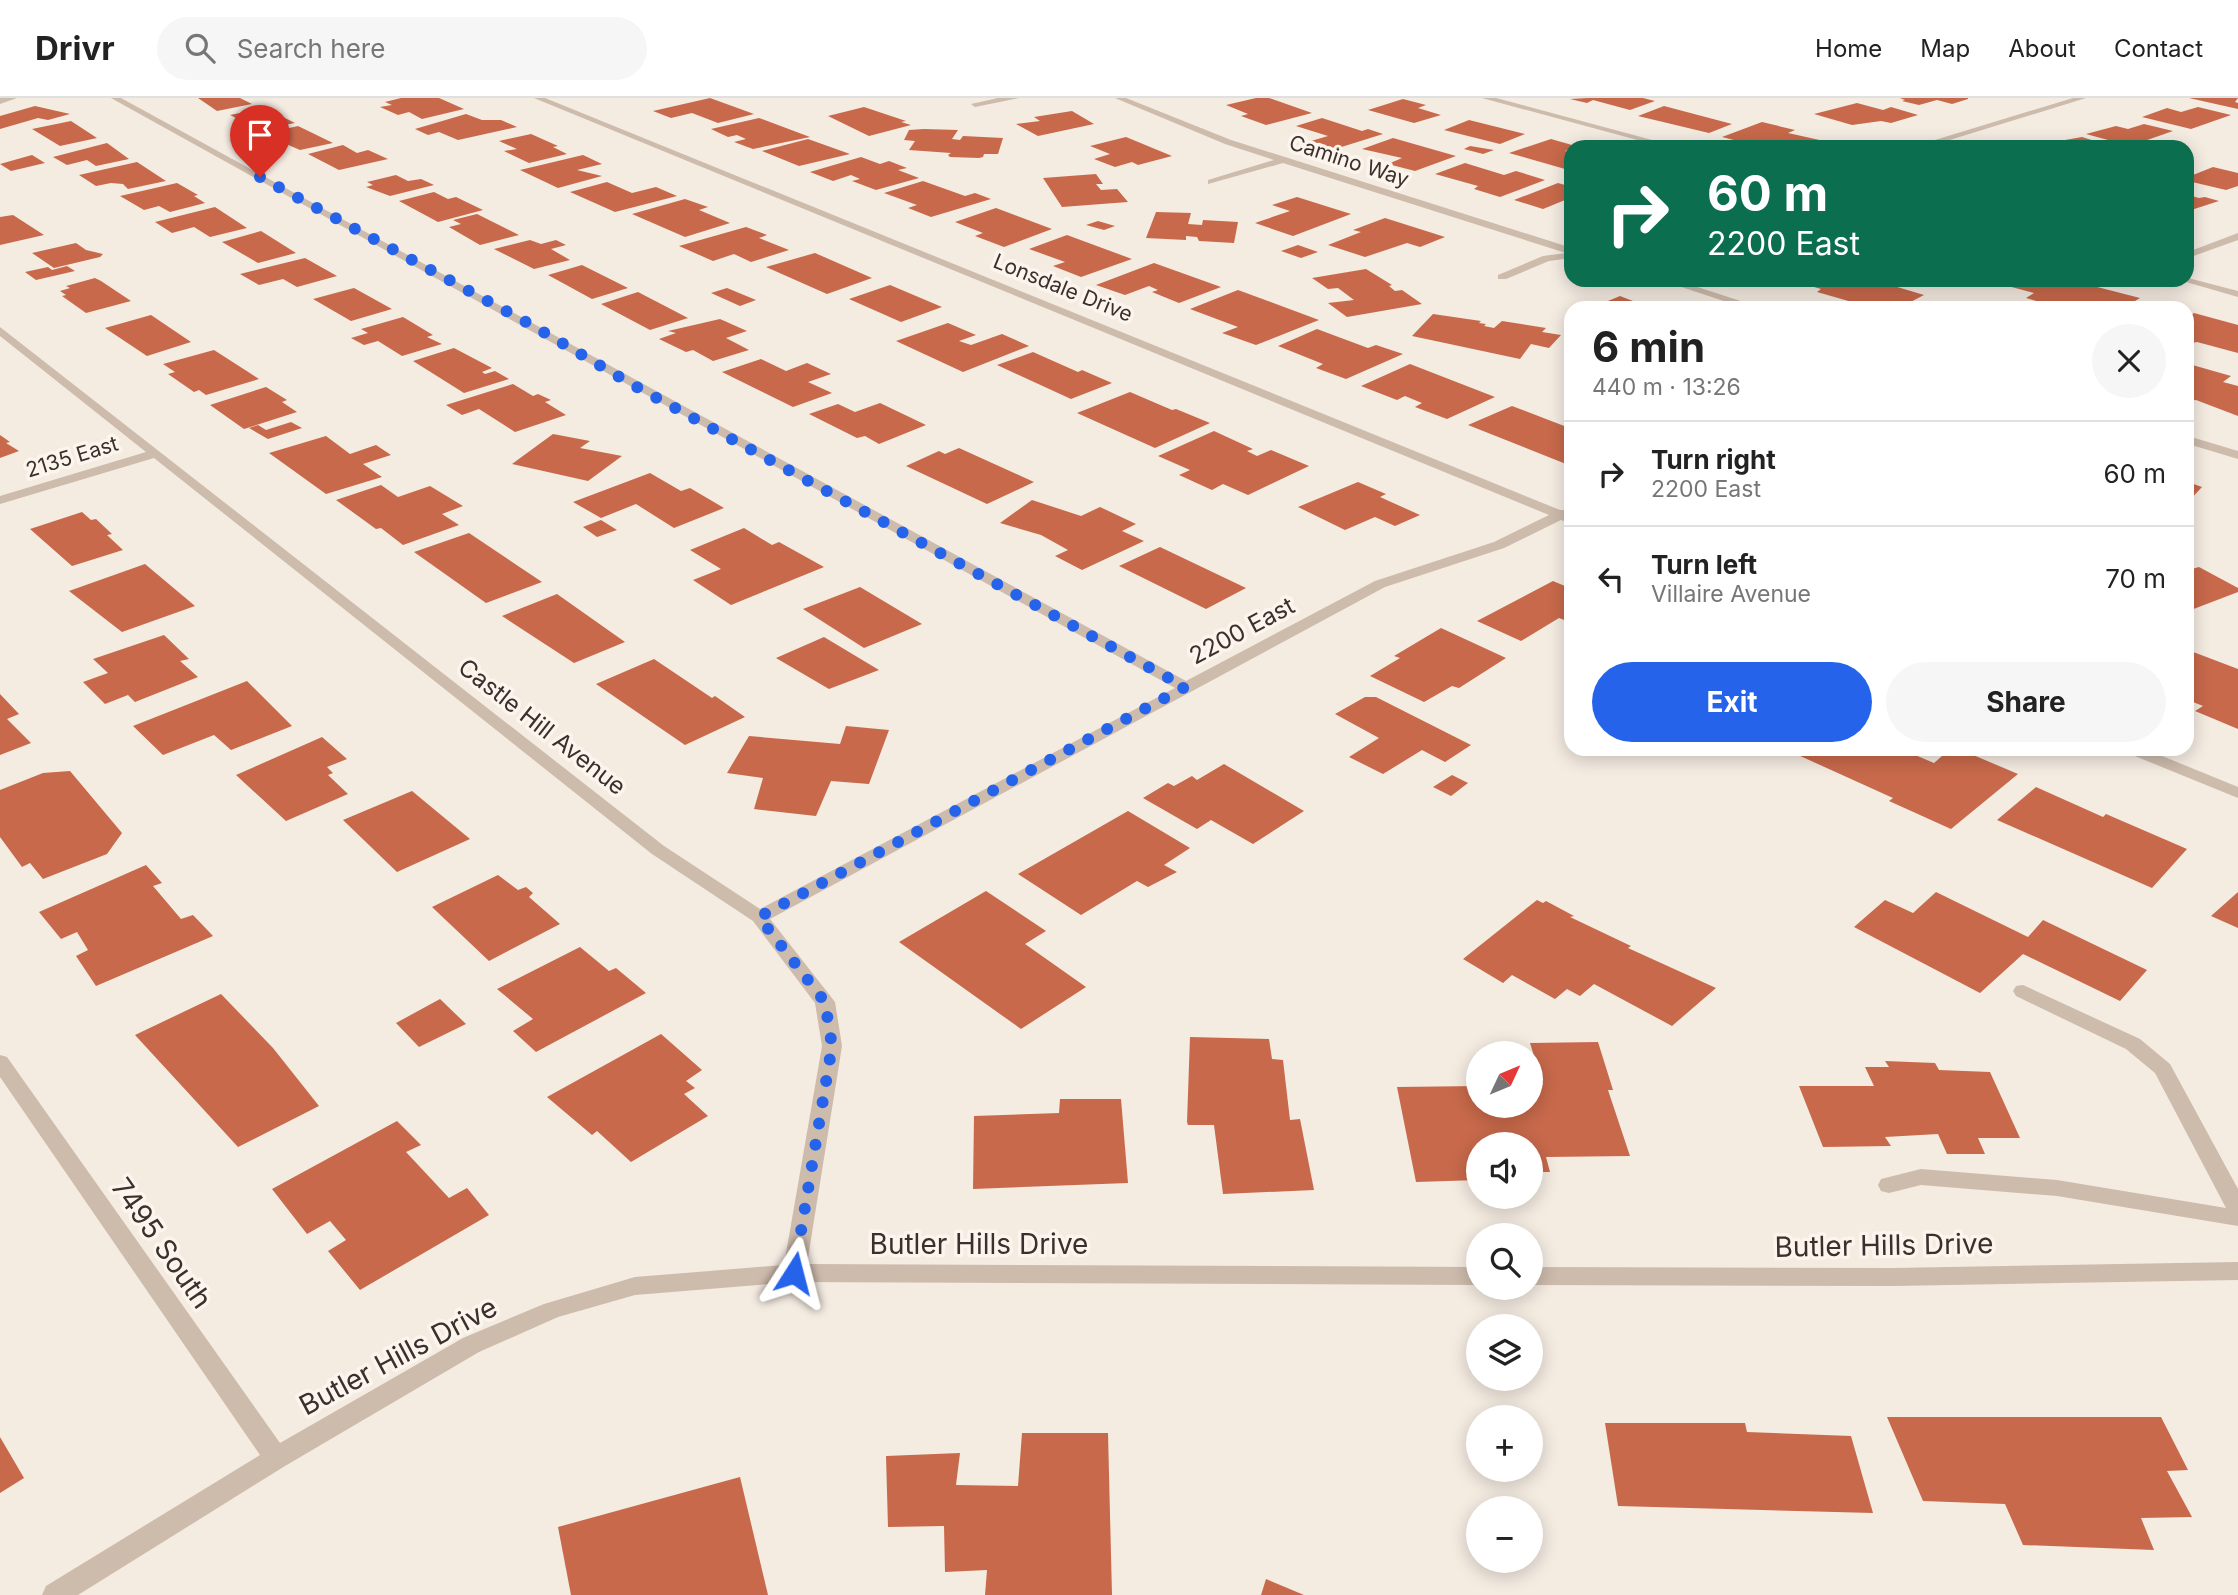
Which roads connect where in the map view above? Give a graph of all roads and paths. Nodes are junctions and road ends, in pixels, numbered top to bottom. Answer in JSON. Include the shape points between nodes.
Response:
{"nodes":[{"id":1,"x":13,"y":98,"type":"edge"},
{"id":2,"x":115,"y":98,"type":"edge"},
{"id":3,"x":538,"y":98,"type":"edge"},
{"id":4,"x":1015,"y":98,"type":"edge"},
{"id":5,"x":1119,"y":98,"type":"edge"},
{"id":6,"x":1486,"y":98,"type":"edge"},
{"id":7,"x":2082,"y":98,"type":"edge"},
{"id":8,"x":0,"y":101,"type":"edge"},
{"id":9,"x":975,"y":104,"type":"dead end"},
{"id":10,"x":1646,"y":140,"type":"edge"},
{"id":11,"x":1941,"y":140,"type":"edge"},
{"id":12,"x":1282,"y":160,"type":"junction"},
{"id":13,"x":1211,"y":182,"type":"dead end"},
{"id":14,"x":2238,"y":236,"type":"edge"},
{"id":15,"x":1564,"y":250,"type":"edge"},
{"id":16,"x":2194,"y":253,"type":"edge"},
{"id":17,"x":1564,"y":255,"type":"edge"},
{"id":18,"x":1502,"y":277,"type":"dead end"},
{"id":19,"x":2194,"y":283,"type":"edge"},
{"id":20,"x":1688,"y":287,"type":"edge"},
{"id":21,"x":2238,"y":294,"type":"edge"},
{"id":22,"x":1734,"y":301,"type":"edge"},
{"id":23,"x":1,"y":331,"type":"edge"},
{"id":24,"x":2194,"y":442,"type":"edge"},
{"id":25,"x":156,"y":453,"type":"junction"},
{"id":26,"x":2238,"y":455,"type":"edge"},
{"id":27,"x":0,"y":500,"type":"edge"},
{"id":28,"x":1564,"y":514,"type":"edge"},
{"id":29,"x":1564,"y":518,"type":"edge"},
{"id":30,"x":1185,"y":687,"type":"junction"},
{"id":31,"x":2148,"y":756,"type":"edge"},
{"id":32,"x":2238,"y":793,"type":"edge"},
{"id":33,"x":759,"y":917,"type":"junction"},
{"id":34,"x":2023,"y":991,"type":"dead end"},
{"id":35,"x":0,"y":1062,"type":"edge"},
{"id":36,"x":1889,"y":1185,"type":"dead end"},
{"id":37,"x":2238,"y":1209,"type":"edge"},
{"id":38,"x":2238,"y":1218,"type":"edge"},
{"id":39,"x":2238,"y":1271,"type":"edge"},
{"id":40,"x":794,"y":1273,"type":"junction"},
{"id":41,"x":1466,"y":1276,"type":"edge"},
{"id":42,"x":1543,"y":1276,"type":"edge"},
{"id":43,"x":275,"y":1458,"type":"junction"},
{"id":44,"x":55,"y":1595,"type":"edge"}],
"edges":[{"from":1,"to":8,"type":"street"},
{"from":2,"to":30,"type":"street"},
{"from":3,"to":28,"type":"street","name":"Lonsdale Drive"},
{"from":4,"to":9,"type":"street"},
{"from":5,"to":12,"type":"street","name":"Camino Way"},
{"from":6,"to":10,"type":"street"},
{"from":7,"to":11,"type":"street"},
{"from":12,"to":13,"type":"street"},
{"from":12,"to":15,"type":"street","name":"Camino Way"},
{"from":14,"to":16,"type":"street"},
{"from":17,"to":18,"type":"street"},
{"from":19,"to":21,"type":"street"},
{"from":20,"to":22,"type":"street"},
{"from":23,"to":25,"type":"street","name":"Castle Hill Avenue"},
{"from":24,"to":26,"type":"street"},
{"from":25,"to":27,"type":"street","name":"2135 East"},
{"from":25,"to":33,"type":"street","name":"Castle Hill Avenue","via":[[658,850]]},
{"from":29,"to":30,"type":"street","name":"2200 East","via":[[1499,545],[1380,584]]},
{"from":30,"to":33,"type":"street","name":"2200 East"},
{"from":31,"to":32,"type":"street"},
{"from":33,"to":40,"type":"street","name":"Castle Hill Avenue","via":[[825,1002],[832,1046]]},
{"from":34,"to":37,"type":"street","via":[[2133,1044],[2163,1069]]},
{"from":35,"to":43,"type":"street","name":"7495 South"},
{"from":36,"to":38,"type":"street","via":[[1921,1177],[2057,1188]]},
{"from":39,"to":42,"type":"street","name":"Butler Hills Drive","via":[[1894,1277]]},
{"from":40,"to":41,"type":"street","name":"Butler Hills Drive"},
{"from":40,"to":43,"type":"street","name":"Butler Hills Drive","via":[[635,1286],[552,1310],[471,1346]]},
{"from":43,"to":44,"type":"street","name":"Butler Hills Drive"}]}
